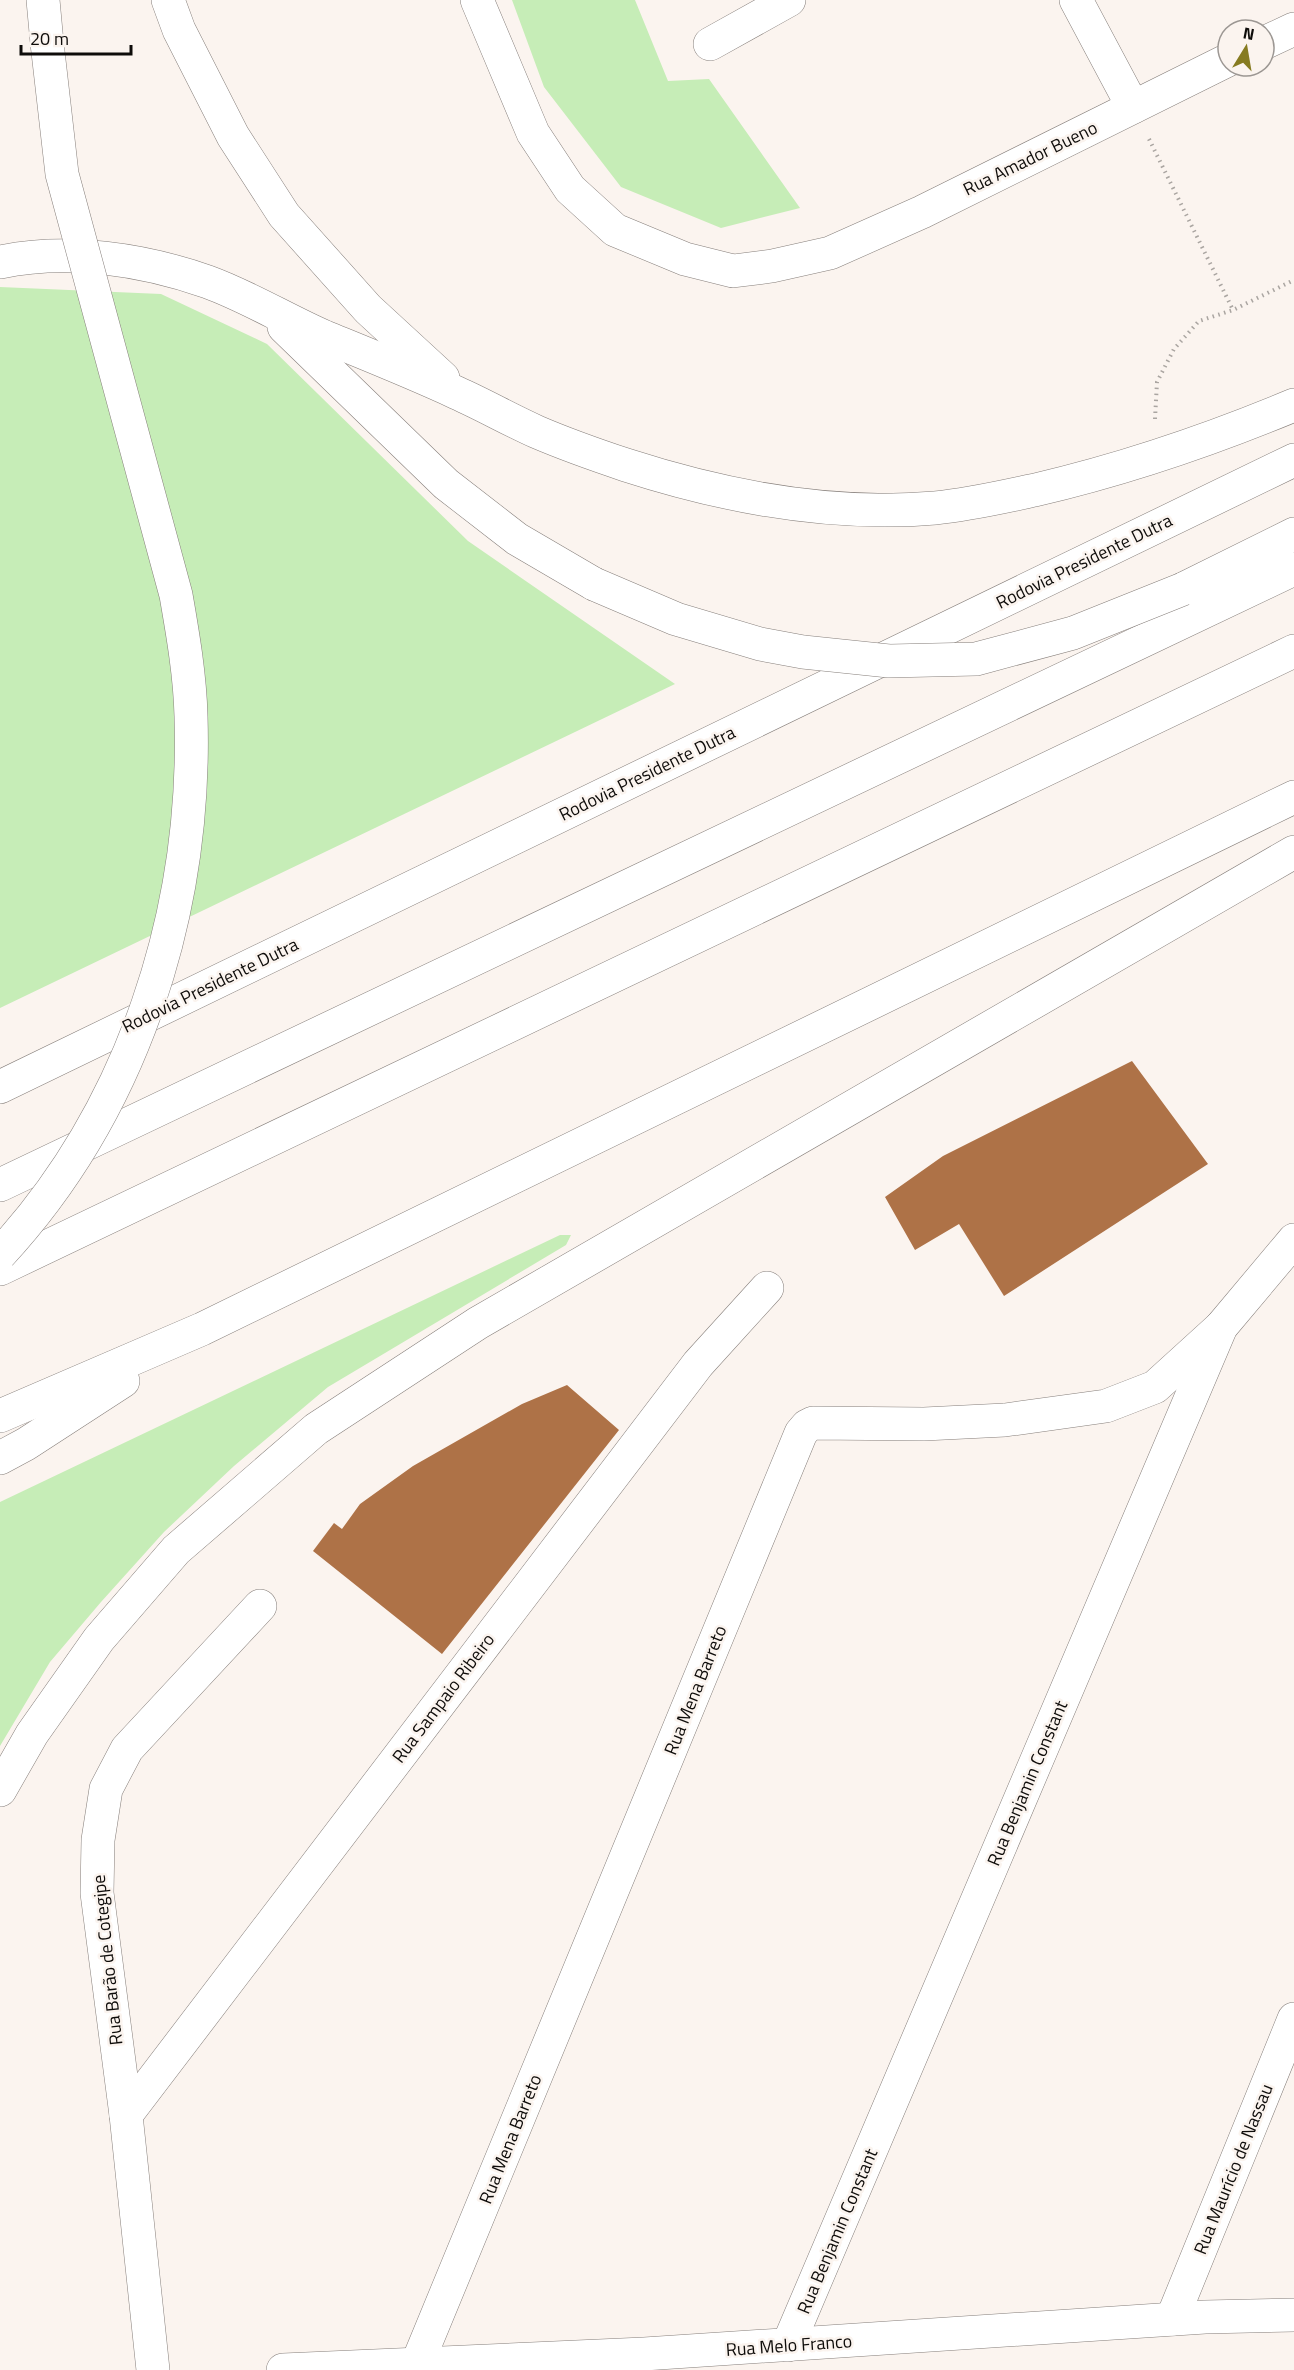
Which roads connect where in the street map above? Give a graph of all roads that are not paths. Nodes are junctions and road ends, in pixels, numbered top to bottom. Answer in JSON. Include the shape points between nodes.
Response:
{"nodes":[{"id":1,"x":43,"y":0,"type":"edge"},
{"id":2,"x":168,"y":0,"type":"edge"},
{"id":3,"x":477,"y":0,"type":"edge"},
{"id":4,"x":789,"y":0,"type":"edge"},
{"id":5,"x":1076,"y":0,"type":"edge"},
{"id":6,"x":1294,"y":28,"type":"edge"},
{"id":7,"x":1276,"y":37,"type":"edge"},
{"id":8,"x":710,"y":44,"type":"dead end"},
{"id":9,"x":1216,"y":66,"type":"edge"},
{"id":10,"x":1133,"y":106,"type":"junction"},
{"id":11,"x":0,"y":262,"type":"edge"},
{"id":12,"x":261,"y":305,"type":"junction"},
{"id":13,"x":459,"y":393,"type":"junction"},
{"id":14,"x":1294,"y":405,"type":"edge"},
{"id":15,"x":1294,"y":460,"type":"edge"},
{"id":16,"x":1294,"y":534,"type":"edge"},
{"id":17,"x":1294,"y":569,"type":"edge"},
{"id":18,"x":1294,"y":651,"type":"edge"},
{"id":19,"x":1294,"y":798,"type":"edge"},
{"id":20,"x":1294,"y":852,"type":"edge"},
{"id":21,"x":0,"y":1087,"type":"edge"},
{"id":22,"x":0,"y":1185,"type":"edge"},
{"id":23,"x":1294,"y":1240,"type":"edge"},
{"id":24,"x":0,"y":1254,"type":"edge"},
{"id":25,"x":0,"y":1269,"type":"edge"},
{"id":26,"x":1282,"y":1273,"type":"edge"},
{"id":27,"x":767,"y":1288,"type":"dead end"},
{"id":28,"x":1221,"y":1327,"type":"junction"},
{"id":29,"x":202,"y":1329,"type":"junction"},
{"id":30,"x":0,"y":1416,"type":"edge"},
{"id":31,"x":0,"y":1458,"type":"edge"},
{"id":32,"x":260,"y":1606,"type":"dead end"},
{"id":33,"x":0,"y":1790,"type":"edge"},
{"id":34,"x":1294,"y":2019,"type":"edge"},
{"id":35,"x":126,"y":2115,"type":"junction"},
{"id":36,"x":1294,"y":2315,"type":"edge"},
{"id":37,"x":1172,"y":2319,"type":"junction"},
{"id":38,"x":788,"y":2345,"type":"junction"},
{"id":39,"x":644,"y":2362,"type":"edge"},
{"id":40,"x":417,"y":2364,"type":"junction"},
{"id":41,"x":153,"y":2370,"type":"edge"},
{"id":42,"x":283,"y":2370,"type":"edge"}],
"edges":[{"from":1,"to":24,"type":"main road","bridge":true,"via":[[62,174],[176,595],[186,654],[192,775],[179,894],[144,1015],[119,1076],[88,1133],[53,1189]]},
{"from":2,"to":13,"type":"main road","via":[[179,30],[233,136],[285,215],[368,309]]},
{"from":3,"to":10,"type":"main road","name":"Rua Amador Bueno","via":[[533,134],[570,189],[615,230],[685,260],[733,271],[830,254]]},
{"from":4,"to":8,"type":"main road"},
{"from":5,"to":10,"type":"main road"},
{"from":6,"to":7,"type":"main road"},
{"from":9,"to":10,"type":"main road","name":"Rua Amador Bueno"},
{"from":11,"to":12,"type":"main road","via":[[37,256],[115,259],[208,282]]},
{"from":12,"to":13,"type":"main road","via":[[321,335]]},
{"from":12,"to":16,"type":"main road","bridge":true,"via":[[446,484],[517,539],[594,584],[676,620],[760,644],[889,661],[976,659],[1073,633],[1183,589]]},
{"from":13,"to":14,"type":"main road","via":[[538,432],[624,465],[708,489],[785,503],[866,510],[936,508],[1090,477],[1226,434]]},
{"from":15,"to":21,"type":"main road","name":"Rodovia Presidente Dutra"},
{"from":17,"to":22,"type":"main road"},
{"from":18,"to":25,"type":"main road"},
{"from":19,"to":29,"type":"main road"},
{"from":20,"to":33,"type":"main road","via":[[478,1323],[316,1429],[177,1550],[99,1639],[32,1734]]},
{"from":23,"to":26,"type":"main road","name":"Rua Benjamin Constant"},
{"from":26,"to":28,"type":"main road","name":"Rua Benjamin Constant"},
{"from":27,"to":35,"type":"main road","name":"Rua Sampaio Ribeiro","via":[[698,1364]]},
{"from":28,"to":38,"type":"main road","name":"Rua Benjamin Constant"},
{"from":28,"to":40,"type":"main road","name":"Rua Mena Barreto","via":[[1155,1387],[1106,1406],[1005,1420],[924,1425],[813,1423],[801,1433]]},
{"from":29,"to":30,"type":"main road"},
{"from":29,"to":31,"type":"main road"},
{"from":32,"to":35,"type":"main road","name":"Rua Barão de Cotegipe","via":[[127,1749],[106,1789],[98,1840],[97,1893]]},
{"from":34,"to":37,"type":"main road","name":"Rua Maurício de Nassau"},
{"from":35,"to":41,"type":"main road","name":"Rua Barão de Cotegipe"},
{"from":36,"to":37,"type":"main road","name":"Rua Melo Franco"},
{"from":37,"to":38,"type":"main road","name":"Rua Melo Franco"},
{"from":38,"to":39,"type":"main road","name":"Rua Melo Franco"},
{"from":39,"to":40,"type":"main road","name":"Rua Melo Franco"},
{"from":40,"to":42,"type":"main road","name":"Rua Melo Franco"}]}
